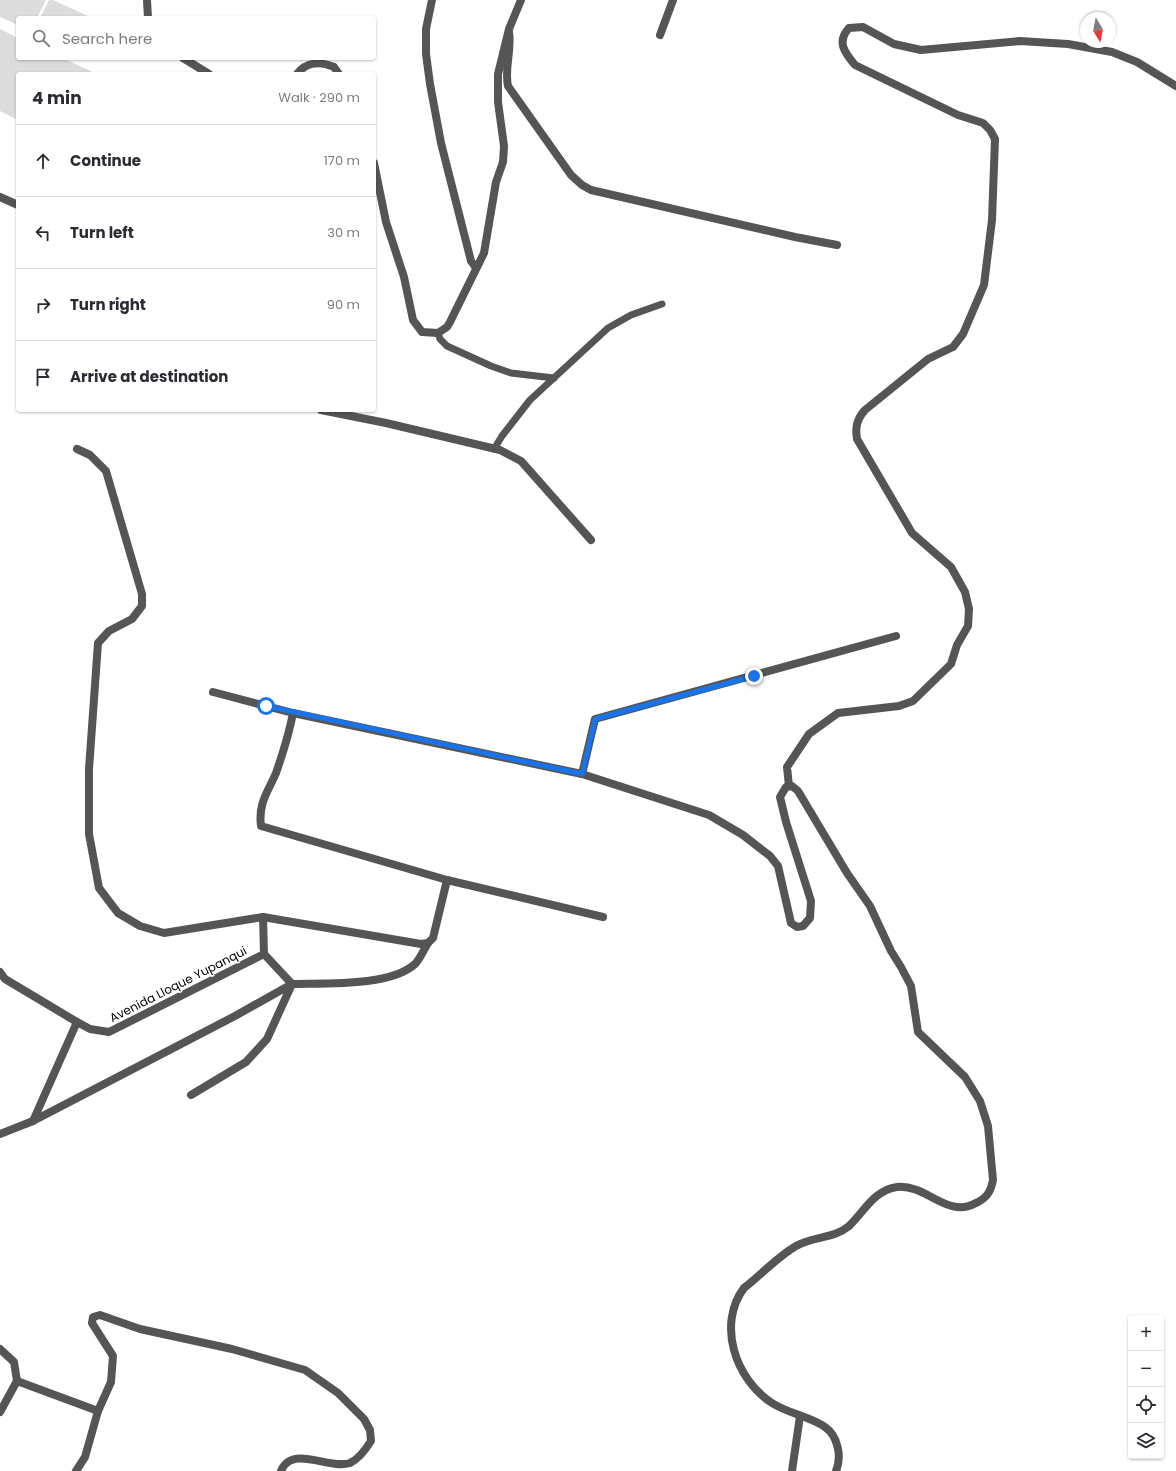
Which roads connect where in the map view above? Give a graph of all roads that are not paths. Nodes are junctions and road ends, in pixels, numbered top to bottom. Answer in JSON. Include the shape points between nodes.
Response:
{"nodes":[{"id":1,"x":147,"y":0,"type":"edge"},
{"id":2,"x":432,"y":0,"type":"edge"},
{"id":3,"x":521,"y":0,"type":"edge"},
{"id":4,"x":673,"y":0,"type":"edge"},
{"id":5,"x":148,"y":16,"type":"edge"},
{"id":6,"x":509,"y":29,"type":"junction"},
{"id":7,"x":660,"y":35,"type":"dead end"},
{"id":8,"x":186,"y":60,"type":"edge"},
{"id":9,"x":206,"y":72,"type":"edge"},
{"id":10,"x":299,"y":72,"type":"edge"},
{"id":11,"x":338,"y":72,"type":"edge"},
{"id":12,"x":1176,"y":86,"type":"edge"},
{"id":13,"x":376,"y":173,"type":"edge"},
{"id":14,"x":0,"y":197,"type":"edge"},
{"id":15,"x":16,"y":204,"type":"edge"},
{"id":16,"x":837,"y":244,"type":"dead end"},
{"id":17,"x":476,"y":268,"type":"junction"},
{"id":18,"x":662,"y":304,"type":"dead end"},
{"id":19,"x":438,"y":333,"type":"junction"},
{"id":20,"x":554,"y":378,"type":"junction"},
{"id":21,"x":331,"y":412,"type":"edge"},
{"id":22,"x":77,"y":449,"type":"dead end"},
{"id":23,"x":494,"y":449,"type":"junction"},
{"id":24,"x":592,"y":540,"type":"dead end"},
{"id":25,"x":896,"y":636,"type":"dead end"},
{"id":26,"x":213,"y":692,"type":"dead end"},
{"id":27,"x":293,"y":713,"type":"junction"},
{"id":28,"x":582,"y":774,"type":"junction"},
{"id":29,"x":789,"y":786,"type":"junction"},
{"id":30,"x":447,"y":880,"type":"junction"},
{"id":31,"x":263,"y":917,"type":"junction"},
{"id":32,"x":603,"y":917,"type":"dead end"},
{"id":33,"x":428,"y":943,"type":"junction"},
{"id":34,"x":264,"y":954,"type":"junction"},
{"id":35,"x":0,"y":972,"type":"edge"},
{"id":36,"x":292,"y":984,"type":"junction"},
{"id":37,"x":77,"y":1022,"type":"junction"},
{"id":38,"x":191,"y":1095,"type":"dead end"},
{"id":39,"x":33,"y":1121,"type":"junction"},
{"id":40,"x":0,"y":1134,"type":"edge"},
{"id":41,"x":0,"y":1349,"type":"edge"},
{"id":42,"x":17,"y":1381,"type":"junction"},
{"id":43,"x":98,"y":1411,"type":"junction"},
{"id":44,"x":0,"y":1412,"type":"edge"},
{"id":45,"x":800,"y":1416,"type":"junction"},
{"id":46,"x":76,"y":1471,"type":"edge"},
{"id":47,"x":281,"y":1471,"type":"edge"},
{"id":48,"x":792,"y":1471,"type":"edge"},
{"id":49,"x":836,"y":1471,"type":"edge"}],
"edges":[{"from":1,"to":5,"type":"street"},
{"from":2,"to":17,"type":"street","via":[[426,29],[426,54],[432,91],[455,200],[471,261]]},
{"from":3,"to":6,"type":"street"},
{"from":4,"to":7,"type":"street"},
{"from":6,"to":16,"type":"street","via":[[511,43],[506,76],[508,86],[572,175],[582,185],[603,193],[795,237]]},
{"from":6,"to":17,"type":"street","via":[[501,59],[498,89],[504,146],[503,162],[496,182],[484,253]]},
{"from":8,"to":9,"type":"street"},
{"from":10,"to":11,"type":"street","via":[[317,63],[334,67]]},
{"from":12,"to":29,"type":"street","via":[[1137,62],[1112,52],[1068,44],[1020,41],[921,50],[894,44],[863,27],[849,28],[843,36],[844,51],[856,65],[958,116],[983,123],[994,139],[992,220],[984,285],[963,334],[954,347],[928,359],[865,410],[856,427],[858,439],[912,533],[950,567],[966,592],[968,626],[957,645],[951,664],[914,701],[899,706],[838,713],[809,734],[787,767]]},
{"from":13,"to":19,"type":"street","via":[[386,222],[404,277],[413,320],[422,332]]},
{"from":14,"to":15,"type":"street"},
{"from":17,"to":19,"type":"street","via":[[447,327]]},
{"from":18,"to":20,"type":"lane","via":[[643,310],[608,328]]},
{"from":19,"to":20,"type":"lane","via":[[443,343],[455,351],[496,368],[511,373]]},
{"from":20,"to":23,"type":"lane","via":[[530,400]]},
{"from":21,"to":23,"type":"street"},
{"from":22,"to":31,"type":"street","via":[[90,455],[106,471],[138,579],[142,606],[132,618],[109,631],[98,643],[89,769],[89,834],[99,888],[118,913],[140,926],[164,933]]},
{"from":23,"to":24,"type":"street","via":[[521,461]]},
{"from":25,"to":28,"type":"street","via":[[595,719]]},
{"from":26,"to":27,"type":"street"},
{"from":27,"to":28,"type":"street"},
{"from":27,"to":30,"type":"street","via":[[289,737],[275,775],[263,798],[261,826]]},
{"from":28,"to":29,"type":"street","via":[[709,815],[743,835],[770,856],[778,866],[792,923],[794,927],[800,927],[810,918],[811,900],[780,801],[783,790]]},
{"from":29,"to":45,"type":"street","via":[[798,791],[870,906],[911,986],[918,1032],[964,1077],[978,1097],[988,1126],[993,1180],[986,1197],[971,1207],[964,1208],[951,1207],[911,1188],[889,1189],[868,1202],[839,1234],[816,1238],[795,1246],[744,1288],[734,1306],[730,1322],[732,1342],[738,1359],[747,1378],[763,1396],[779,1407]]},
{"from":30,"to":32,"type":"street"},
{"from":30,"to":33,"type":"street","via":[[432,938]]},
{"from":31,"to":33,"type":"street","via":[[421,944]]},
{"from":31,"to":34,"type":"street"},
{"from":33,"to":36,"type":"street","via":[[415,964],[399,973],[367,982]]},
{"from":34,"to":36,"type":"street"},
{"from":34,"to":37,"type":"street","name":"Avenida Lloque Yupanqui","via":[[109,1032]]},
{"from":35,"to":37,"type":"street","name":"Avenida Lloque Yupanqui","via":[[5,979]]},
{"from":36,"to":38,"type":"street","via":[[267,1039],[246,1062]]},
{"from":36,"to":39,"type":"street","via":[[236,1016]]},
{"from":37,"to":39,"type":"street"},
{"from":39,"to":40,"type":"street"},
{"from":41,"to":42,"type":"street","via":[[14,1362]]},
{"from":42,"to":43,"type":"street"},
{"from":42,"to":44,"type":"street"},
{"from":43,"to":46,"type":"street","via":[[85,1457]]},
{"from":43,"to":47,"type":"street","via":[[111,1382],[113,1356],[92,1323],[93,1318],[100,1315],[140,1329],[232,1349],[305,1370],[338,1393],[364,1419],[370,1430],[371,1441],[365,1452],[350,1463],[330,1464],[304,1458],[289,1461]]},
{"from":45,"to":48,"type":"street"},
{"from":45,"to":49,"type":"street","via":[[825,1427],[829,1432],[838,1450],[840,1464]]}]}
